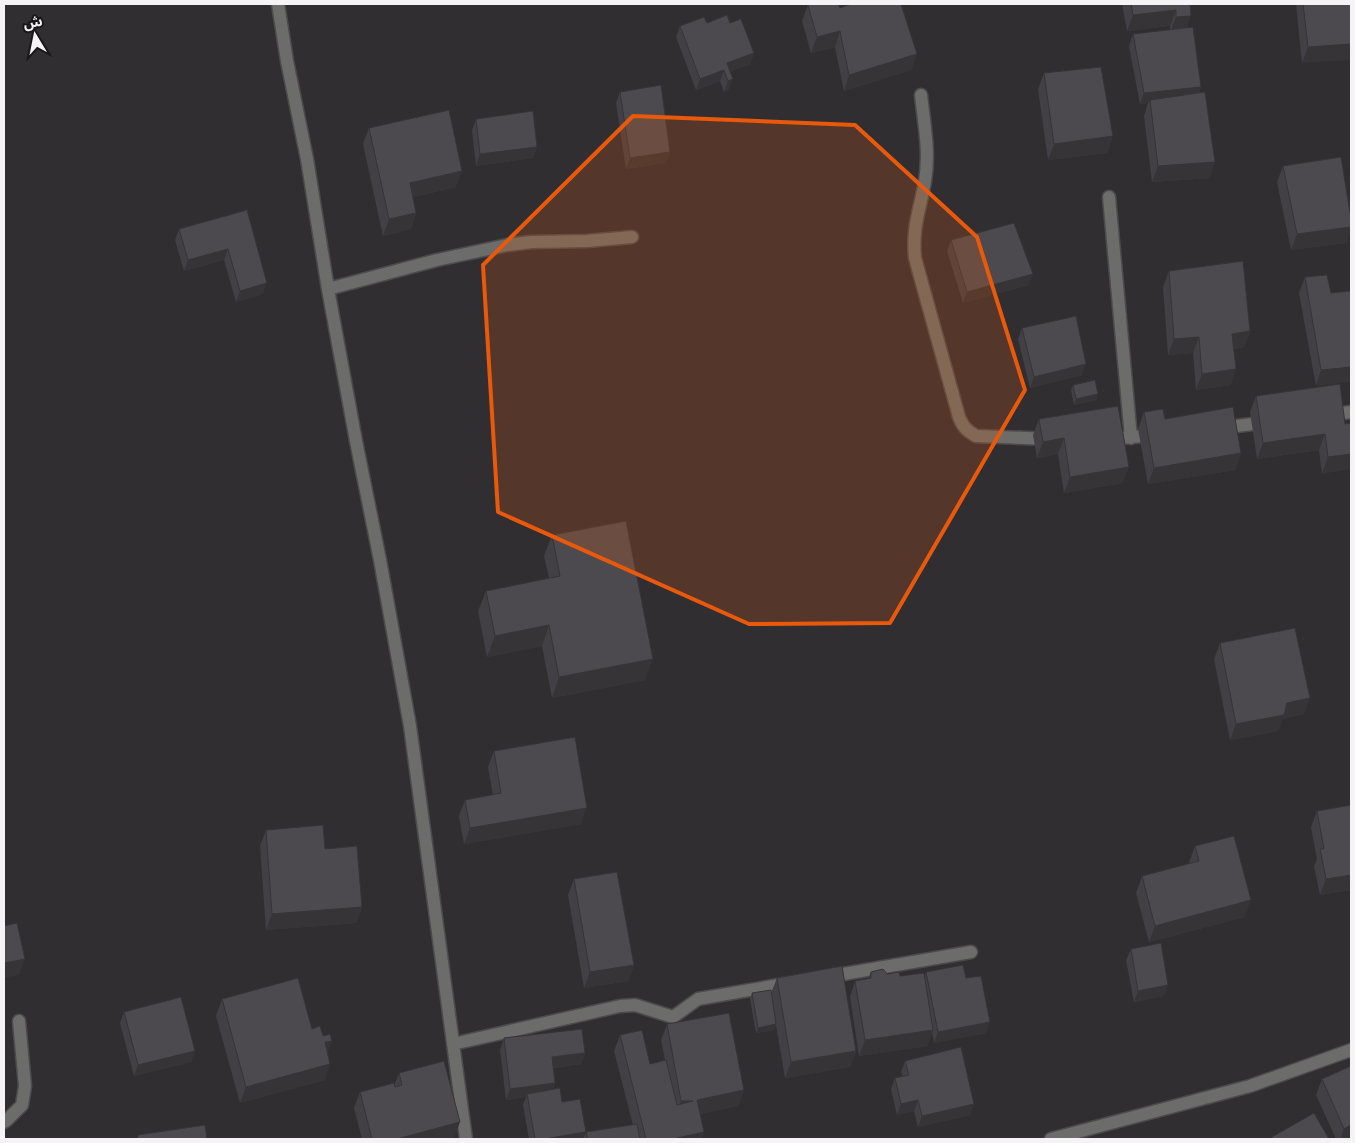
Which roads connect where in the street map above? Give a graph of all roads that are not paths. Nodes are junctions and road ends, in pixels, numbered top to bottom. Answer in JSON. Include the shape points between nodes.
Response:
{"nodes":[{"id":1,"x":278,"y":4,"type":"edge"},
{"id":2,"x":921,"y":95,"type":"dead end"},
{"id":3,"x":1109,"y":197,"type":"dead end"},
{"id":4,"x":632,"y":237,"type":"dead end"},
{"id":5,"x":328,"y":289,"type":"junction"},
{"id":6,"x":1351,"y":412,"type":"edge"},
{"id":7,"x":1312,"y":417,"type":"edge"},
{"id":8,"x":1284,"y":420,"type":"edge"},
{"id":9,"x":1208,"y":430,"type":"edge"},
{"id":10,"x":1170,"y":434,"type":"edge"},
{"id":11,"x":1131,"y":438,"type":"junction"},
{"id":12,"x":1093,"y":439,"type":"edge"},
{"id":13,"x":1065,"y":440,"type":"edge"},
{"id":14,"x":971,"y":952,"type":"dead end"},
{"id":15,"x":19,"y":1021,"type":"dead end"},
{"id":16,"x":453,"y":1044,"type":"junction"},
{"id":17,"x":1351,"y":1050,"type":"edge"},
{"id":18,"x":4,"y":1122,"type":"edge"},
{"id":19,"x":466,"y":1139,"type":"edge"},
{"id":20,"x":1051,"y":1139,"type":"edge"}],
"edges":[{"from":1,"to":5,"type":"street"},
{"from":2,"to":13,"type":"street","via":[[927,156],[926,180],[914,230],[915,258],[962,425],[976,436]]},
{"from":3,"to":11,"type":"street"},
{"from":4,"to":5,"type":"street","via":[[507,245]]},
{"from":5,"to":16,"type":"street","via":[[410,726]]},
{"from":6,"to":7,"type":"street"},
{"from":8,"to":9,"type":"street"},
{"from":10,"to":11,"type":"street"},
{"from":11,"to":12,"type":"street"},
{"from":14,"to":16,"type":"street","via":[[698,999],[674,1017],[635,1005],[620,1006]]},
{"from":15,"to":18,"type":"street","via":[[25,1086],[22,1105]]},
{"from":16,"to":19,"type":"street"},
{"from":17,"to":20,"type":"street","via":[[1250,1086]]}]}
